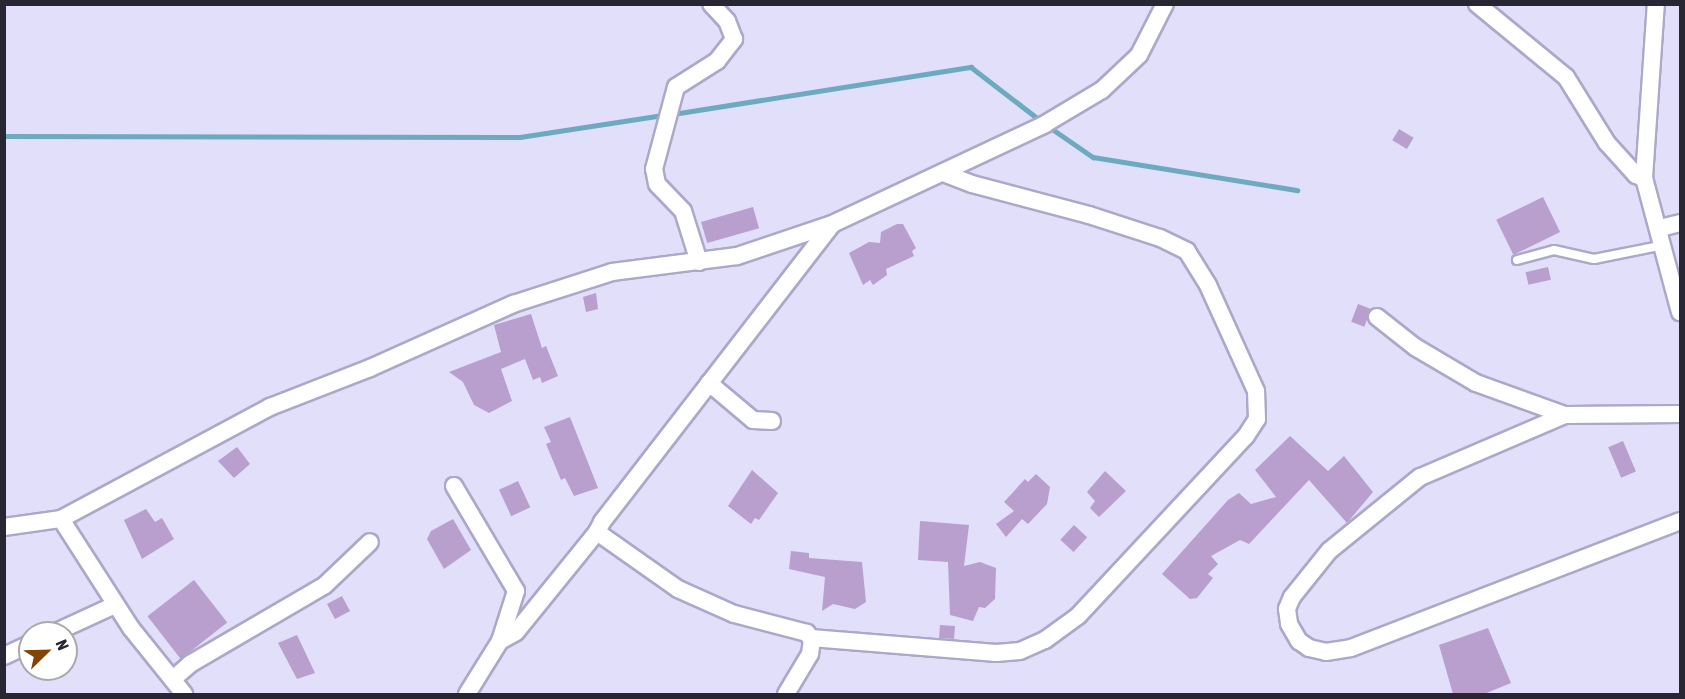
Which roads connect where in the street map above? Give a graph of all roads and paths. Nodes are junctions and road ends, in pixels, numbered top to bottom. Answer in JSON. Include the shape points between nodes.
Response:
{"nodes":[{"id":1,"x":711,"y":4,"type":"edge"},
{"id":2,"x":1165,"y":4,"type":"edge"},
{"id":3,"x":1477,"y":4,"type":"edge"},
{"id":4,"x":1656,"y":4,"type":"edge"},
{"id":5,"x":944,"y":173,"type":"junction"},
{"id":6,"x":1644,"y":178,"type":"junction"},
{"id":7,"x":1680,"y":223,"type":"edge"},
{"id":8,"x":832,"y":224,"type":"junction"},
{"id":9,"x":1660,"y":228,"type":"junction"},
{"id":10,"x":1664,"y":245,"type":"junction"},
{"id":11,"x":1517,"y":260,"type":"dead end"},
{"id":12,"x":699,"y":262,"type":"junction"},
{"id":13,"x":1680,"y":312,"type":"edge"},
{"id":14,"x":1377,"y":317,"type":"dead end"},
{"id":15,"x":709,"y":383,"type":"junction"},
{"id":16,"x":1680,"y":414,"type":"edge"},
{"id":17,"x":1565,"y":415,"type":"junction"},
{"id":18,"x":772,"y":421,"type":"dead end"},
{"id":19,"x":454,"y":486,"type":"dead end"},
{"id":20,"x":61,"y":519,"type":"junction"},
{"id":21,"x":1680,"y":521,"type":"edge"},
{"id":22,"x":4,"y":527,"type":"edge"},
{"id":23,"x":597,"y":532,"type":"junction"},
{"id":24,"x":370,"y":542,"type":"dead end"},
{"id":25,"x":115,"y":604,"type":"junction"},
{"id":26,"x":78,"y":622,"type":"edge"},
{"id":27,"x":811,"y":638,"type":"junction"},
{"id":28,"x":500,"y":642,"type":"junction"},
{"id":29,"x":18,"y":651,"type":"edge"},
{"id":30,"x":4,"y":657,"type":"edge"},
{"id":31,"x":173,"y":679,"type":"junction"},
{"id":32,"x":184,"y":694,"type":"edge"},
{"id":33,"x":467,"y":694,"type":"edge"},
{"id":34,"x":786,"y":694,"type":"edge"}],
"edges":[{"from":1,"to":12,"type":"street","via":[[727,21],[734,39],[717,61],[676,87],[654,169],[657,184],[683,211]]},
{"from":2,"to":5,"type":"street","via":[[1139,55],[1117,80],[1045,124]]},
{"from":3,"to":6,"type":"street","via":[[1566,77],[1607,143],[1636,175]]},
{"from":4,"to":6,"type":"street"},
{"from":5,"to":8,"type":"street"},
{"from":5,"to":27,"type":"street","via":[[1089,215],[1187,251],[1208,285],[1256,391],[1257,419],[1246,436],[1085,609],[1045,640],[1020,651],[996,653]]},
{"from":6,"to":9,"type":"street"},
{"from":7,"to":9,"type":"street"},
{"from":8,"to":12,"type":"street","via":[[737,256]]},
{"from":8,"to":15,"type":"street"},
{"from":9,"to":10,"type":"street"},
{"from":10,"to":11,"type":"lane","via":[[1594,259],[1554,250]]},
{"from":10,"to":13,"type":"street"},
{"from":12,"to":20,"type":"street","via":[[612,272],[513,304],[370,368],[270,407]]},
{"from":14,"to":17,"type":"street","via":[[1415,347],[1476,383]]},
{"from":15,"to":18,"type":"street","via":[[753,420]]},
{"from":15,"to":23,"type":"street","via":[[617,500]]},
{"from":16,"to":17,"type":"street"},
{"from":17,"to":21,"type":"street","via":[[1420,477],[1366,518],[1329,552],[1292,597],[1288,618],[1299,641],[1326,652],[1351,648]]},
{"from":19,"to":28,"type":"street","via":[[516,591]]},
{"from":20,"to":22,"type":"street"},
{"from":20,"to":25,"type":"street"},
{"from":23,"to":27,"type":"street","via":[[678,589],[717,608],[800,629]]},
{"from":23,"to":28,"type":"street","via":[[516,632]]},
{"from":24,"to":31,"type":"street","via":[[325,585],[190,664]]},
{"from":25,"to":26,"type":"street"},
{"from":25,"to":31,"type":"street"},
{"from":27,"to":34,"type":"street","via":[[806,665]]},
{"from":28,"to":33,"type":"street"},
{"from":29,"to":30,"type":"street"},
{"from":31,"to":32,"type":"street"}]}
